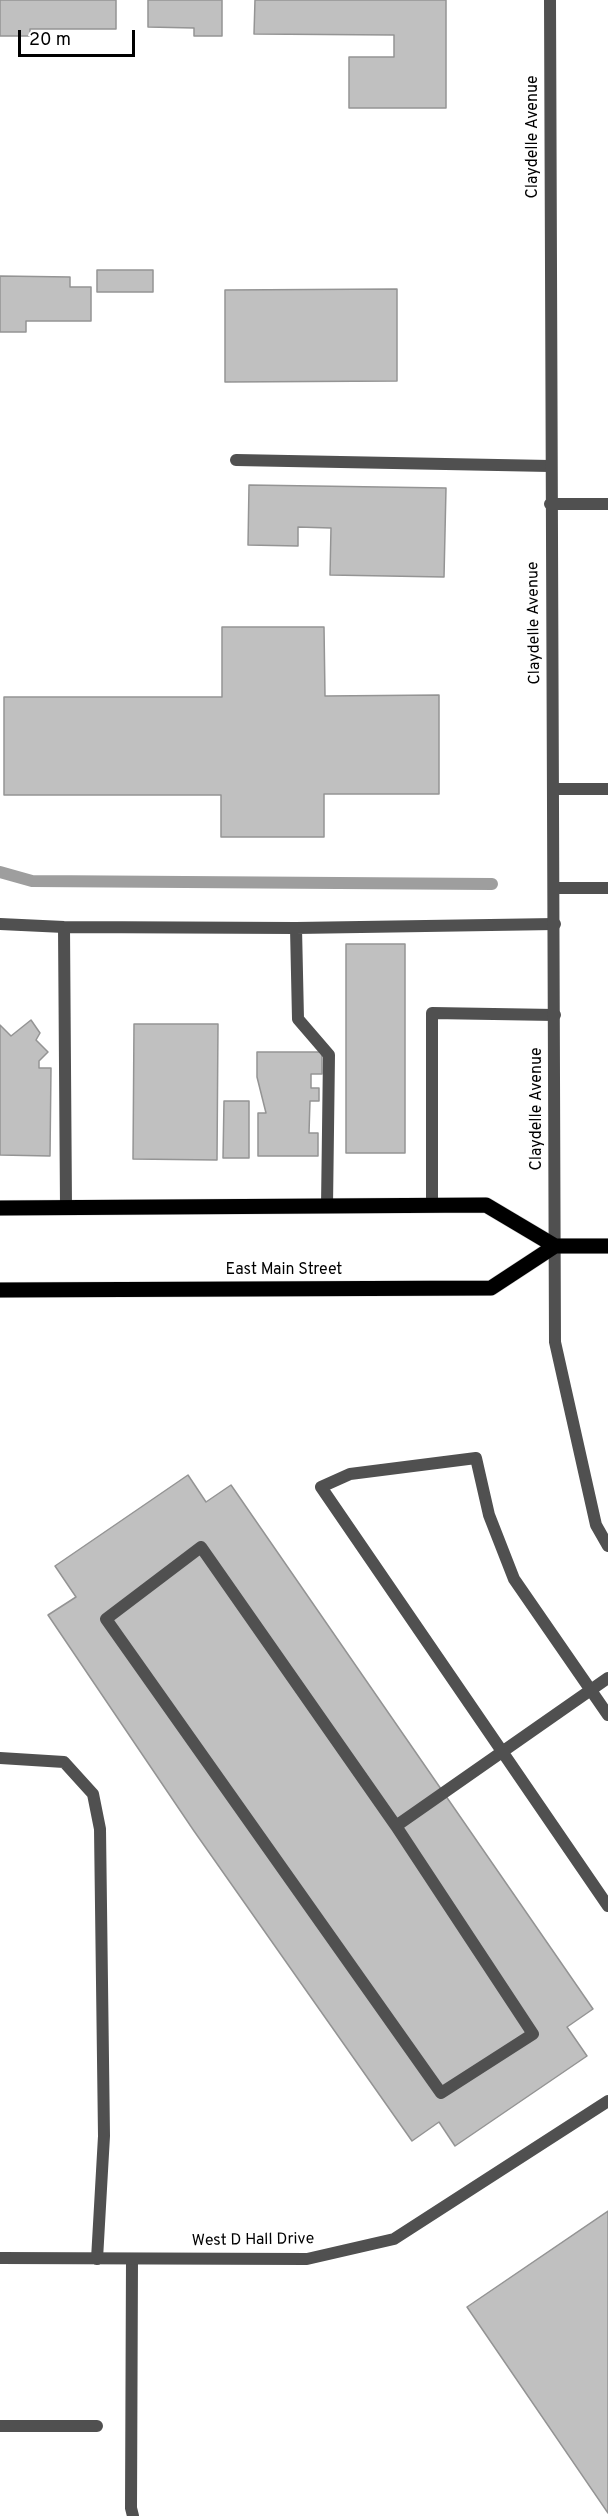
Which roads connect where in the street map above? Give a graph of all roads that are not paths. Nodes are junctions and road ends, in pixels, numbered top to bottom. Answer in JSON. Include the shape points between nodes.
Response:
{"nodes":[{"id":1,"x":550,"y":0,"type":"edge"},
{"id":2,"x":236,"y":460,"type":"dead end"},
{"id":3,"x":550,"y":466,"type":"junction"},
{"id":4,"x":550,"y":504,"type":"junction"},
{"id":5,"x":608,"y":504,"type":"edge"},
{"id":6,"x":554,"y":789,"type":"junction"},
{"id":7,"x":608,"y":789,"type":"edge"},
{"id":8,"x":555,"y":888,"type":"junction"},
{"id":9,"x":608,"y":888,"type":"edge"},
{"id":10,"x":0,"y":924,"type":"edge"},
{"id":11,"x":555,"y":924,"type":"junction"},
{"id":12,"x":64,"y":927,"type":"junction"},
{"id":13,"x":296,"y":928,"type":"junction"},
{"id":14,"x":555,"y":1015,"type":"junction"},
{"id":15,"x":432,"y":1205,"type":"junction"},
{"id":16,"x":327,"y":1206,"type":"junction"},
{"id":17,"x":66,"y":1207,"type":"junction"},
{"id":18,"x":0,"y":1208,"type":"edge"},
{"id":19,"x":555,"y":1245,"type":"junction"},
{"id":20,"x":608,"y":1245,"type":"edge"},
{"id":21,"x":0,"y":1290,"type":"edge"},
{"id":22,"x":608,"y":1546,"type":"edge"},
{"id":23,"x":608,"y":1678,"type":"edge"},
{"id":24,"x":590,"y":1689,"type":"junction"},
{"id":25,"x":608,"y":1715,"type":"edge"},
{"id":26,"x":502,"y":1751,"type":"junction"},
{"id":27,"x":0,"y":1758,"type":"edge"},
{"id":28,"x":396,"y":1826,"type":"junction"},
{"id":29,"x":608,"y":1906,"type":"edge"},
{"id":30,"x":608,"y":2101,"type":"edge"},
{"id":31,"x":0,"y":2258,"type":"edge"},
{"id":32,"x":97,"y":2259,"type":"junction"},
{"id":33,"x":132,"y":2259,"type":"junction"},
{"id":34,"x":0,"y":2426,"type":"edge"},
{"id":35,"x":97,"y":2426,"type":"dead end"},
{"id":36,"x":133,"y":2516,"type":"edge"}],
"edges":[{"from":1,"to":3,"type":"street","name":"Claydelle Avenue"},
{"from":2,"to":3,"type":"street"},
{"from":3,"to":4,"type":"street","name":"Claydelle Avenue"},
{"from":4,"to":5,"type":"street"},
{"from":4,"to":6,"type":"street","name":"Claydelle Avenue"},
{"from":6,"to":7,"type":"street"},
{"from":6,"to":8,"type":"street","name":"Claydelle Avenue"},
{"from":8,"to":9,"type":"street"},
{"from":8,"to":11,"type":"street","name":"Claydelle Avenue"},
{"from":10,"to":12,"type":"street"},
{"from":11,"to":13,"type":"street"},
{"from":11,"to":14,"type":"street","name":"Claydelle Avenue"},
{"from":12,"to":13,"type":"street"},
{"from":12,"to":17,"type":"street"},
{"from":13,"to":16,"type":"street","via":[[297,1018],[329,1055]]},
{"from":14,"to":15,"type":"street","via":[[432,1013]]},
{"from":14,"to":19,"type":"street","name":"Claydelle Avenue"},
{"from":15,"to":16,"type":"main road"},
{"from":15,"to":19,"type":"main road","via":[[486,1205]]},
{"from":16,"to":17,"type":"main road"},
{"from":17,"to":18,"type":"main road"},
{"from":19,"to":20,"type":"main road"},
{"from":19,"to":21,"type":"main road","name":"East Main Street","via":[[491,1288]]},
{"from":19,"to":22,"type":"street","via":[[555,1342],[596,1525]]},
{"from":23,"to":24,"type":"street"},
{"from":24,"to":25,"type":"street"},
{"from":24,"to":26,"type":"street"},
{"from":24,"to":26,"type":"street","via":[[514,1578],[489,1515],[476,1458],[351,1474],[321,1487]]},
{"from":26,"to":28,"type":"street"},
{"from":26,"to":29,"type":"street"},
{"from":27,"to":32,"type":"street","via":[[64,1761],[93,1794],[100,1829],[104,2136]]},
{"from":28,"to":28,"type":"street","via":[[201,1547],[106,1619],[441,2093],[533,2034]]},
{"from":30,"to":33,"type":"street","name":"West D Hall Drive","via":[[394,2239],[307,2259]]},
{"from":31,"to":32,"type":"street","name":"West D Hall Drive"},
{"from":32,"to":33,"type":"street","name":"West D Hall Drive"},
{"from":33,"to":36,"type":"street"},
{"from":34,"to":35,"type":"street"}]}
